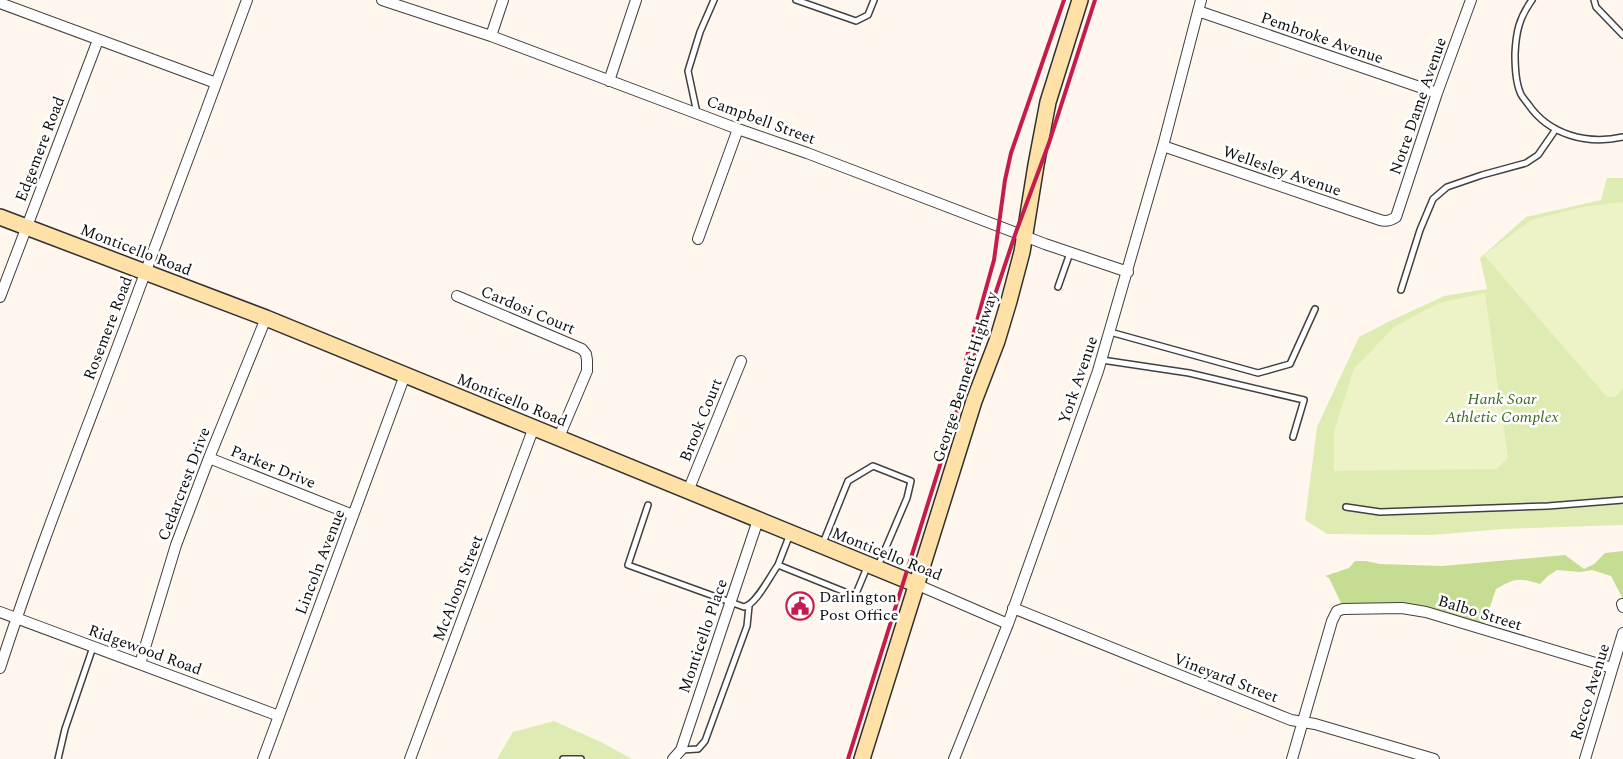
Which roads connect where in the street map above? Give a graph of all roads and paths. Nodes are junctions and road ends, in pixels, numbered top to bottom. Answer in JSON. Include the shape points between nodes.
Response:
{"nodes":[{"id":1,"x":247,"y":0,"type":"edge"},
{"id":2,"x":382,"y":0,"type":"edge"},
{"id":3,"x":502,"y":0,"type":"edge"},
{"id":4,"x":636,"y":0,"type":"edge"},
{"id":5,"x":714,"y":0,"type":"edge"},
{"id":6,"x":796,"y":0,"type":"edge"},
{"id":7,"x":874,"y":0,"type":"edge"},
{"id":8,"x":1080,"y":0,"type":"edge"},
{"id":9,"x":1201,"y":0,"type":"edge"},
{"id":10,"x":1471,"y":0,"type":"edge"},
{"id":11,"x":1532,"y":0,"type":"edge"},
{"id":12,"x":1594,"y":0,"type":"edge"},
{"id":13,"x":0,"y":3,"type":"edge"},
{"id":14,"x":1198,"y":11,"type":"junction"},
{"id":15,"x":491,"y":36,"type":"junction"},
{"id":16,"x":1623,"y":36,"type":"edge"},
{"id":17,"x":98,"y":40,"type":"junction"},
{"id":18,"x":609,"y":81,"type":"junction"},
{"id":19,"x":216,"y":83,"type":"junction"},
{"id":20,"x":1437,"y":93,"type":"junction"},
{"id":21,"x":697,"y":113,"type":"junction"},
{"id":22,"x":738,"y":129,"type":"junction"},
{"id":23,"x":1556,"y":129,"type":"junction"},
{"id":24,"x":1623,"y":138,"type":"edge"},
{"id":25,"x":1163,"y":146,"type":"junction"},
{"id":26,"x":0,"y":217,"type":"edge"},
{"id":27,"x":1392,"y":220,"type":"joint"},
{"id":28,"x":27,"y":227,"type":"junction"},
{"id":29,"x":1024,"y":236,"type":"junction"},
{"id":30,"x":698,"y":239,"type":"dead end"},
{"id":31,"x":1070,"y":252,"type":"junction"},
{"id":32,"x":146,"y":272,"type":"junction"},
{"id":33,"x":1128,"y":272,"type":"junction"},
{"id":34,"x":1058,"y":286,"type":"dead end"},
{"id":35,"x":1401,"y":290,"type":"dead end"},
{"id":36,"x":458,"y":296,"type":"dead end"},
{"id":37,"x":0,"y":297,"type":"edge"},
{"id":38,"x":1315,"y":309,"type":"dead end"},
{"id":39,"x":266,"y":318,"type":"junction"},
{"id":40,"x":1110,"y":332,"type":"junction"},
{"id":41,"x":741,"y":360,"type":"dead end"},
{"id":42,"x":1102,"y":360,"type":"junction"},
{"id":43,"x":405,"y":375,"type":"junction"},
{"id":44,"x":534,"y":427,"type":"junction"},
{"id":45,"x":559,"y":437,"type":"junction"},
{"id":46,"x":1292,"y":437,"type":"dead end"},
{"id":47,"x":209,"y":458,"type":"junction"},
{"id":48,"x":688,"y":491,"type":"junction"},
{"id":49,"x":1623,"y":500,"type":"edge"},
{"id":50,"x":648,"y":505,"type":"dead end"},
{"id":51,"x":1346,"y":507,"type":"dead end"},
{"id":52,"x":353,"y":515,"type":"junction"},
{"id":53,"x":758,"y":520,"type":"junction"},
{"id":54,"x":790,"y":533,"type":"junction"},
{"id":55,"x":822,"y":546,"type":"junction"},
{"id":56,"x":778,"y":564,"type":"junction"},
{"id":57,"x":872,"y":567,"type":"junction"},
{"id":58,"x":918,"y":585,"type":"junction"},
{"id":59,"x":730,"y":602,"type":"junction"},
{"id":60,"x":749,"y":606,"type":"junction"},
{"id":61,"x":1013,"y":608,"type":"junction"},
{"id":62,"x":0,"y":612,"type":"edge"},
{"id":63,"x":16,"y":618,"type":"junction"},
{"id":64,"x":1008,"y":624,"type":"junction"},
{"id":65,"x":1623,"y":633,"type":"edge"},
{"id":66,"x":94,"y":647,"type":"junction"},
{"id":67,"x":140,"y":664,"type":"junction"},
{"id":68,"x":0,"y":668,"type":"edge"},
{"id":69,"x":1612,"y":668,"type":"junction"},
{"id":70,"x":279,"y":716,"type":"junction"},
{"id":71,"x":1303,"y":722,"type":"junction"},
{"id":72,"x":681,"y":750,"type":"junction"},
{"id":73,"x":58,"y":759,"type":"edge"},
{"id":74,"x":263,"y":759,"type":"edge"},
{"id":75,"x":410,"y":759,"type":"edge"},
{"id":76,"x":563,"y":759,"type":"edge"},
{"id":77,"x":581,"y":759,"type":"edge"},
{"id":78,"x":673,"y":759,"type":"edge"},
{"id":79,"x":862,"y":759,"type":"edge"},
{"id":80,"x":954,"y":759,"type":"edge"},
{"id":81,"x":1292,"y":759,"type":"edge"},
{"id":82,"x":1434,"y":759,"type":"edge"},
{"id":83,"x":1585,"y":759,"type":"edge"}],
"edges":[{"from":1,"to":19,"type":"street","name":"Rosemere Road"},
{"from":2,"to":15,"type":"street","name":"Campbell Street"},
{"from":3,"to":15,"type":"street"},
{"from":4,"to":18,"type":"street"},
{"from":5,"to":21,"type":"lane","via":[[688,71]]},
{"from":6,"to":7,"type":"lane","via":[[856,21],[868,15]]},
{"from":8,"to":29,"type":"street","name":"George Bennett Highway","via":[[1048,102]]},
{"from":9,"to":14,"type":"street","name":"York Avenue"},
{"from":10,"to":20,"type":"street","name":"Notre Dame Avenue"},
{"from":11,"to":23,"type":"lane","via":[[1523,13],[1516,36],[1518,83],[1532,110]]},
{"from":12,"to":16,"type":"lane","via":[[1596,7]]},
{"from":13,"to":17,"type":"street"},
{"from":14,"to":20,"type":"street","name":"Pembroke Avenue"},
{"from":14,"to":25,"type":"street","name":"York Avenue"},
{"from":15,"to":18,"type":"street","name":"Campbell Street"},
{"from":17,"to":19,"type":"street"},
{"from":17,"to":28,"type":"street","name":"Edgemere Road"},
{"from":18,"to":21,"type":"street","name":"Campbell Street"},
{"from":19,"to":32,"type":"street","name":"Rosemere Road"},
{"from":20,"to":27,"type":"street","name":"Notre Dame Avenue","via":[[1396,217]]},
{"from":21,"to":22,"type":"street","name":"Campbell Street"},
{"from":22,"to":29,"type":"street","name":"Campbell Street"},
{"from":22,"to":30,"type":"street"},
{"from":23,"to":24,"type":"lane","via":[[1572,137],[1590,140]]},
{"from":23,"to":35,"type":"lane","via":[[1538,155],[1526,163],[1447,187],[1433,199]]},
{"from":25,"to":27,"type":"street","name":"Wellesley Avenue","via":[[1386,222]]},
{"from":25,"to":33,"type":"street","name":"York Avenue"},
{"from":26,"to":28,"type":"street","name":"Monticello Road"},
{"from":28,"to":32,"type":"street","name":"Monticello Road"},
{"from":28,"to":37,"type":"street","name":"Edgemere Road"},
{"from":29,"to":31,"type":"street","name":"Campbell Street"},
{"from":29,"to":58,"type":"street","name":"George Bennett Highway","via":[[1002,325],[974,401]]},
{"from":31,"to":33,"type":"street","name":"Campbell Street"},
{"from":31,"to":34,"type":"lane"},
{"from":32,"to":39,"type":"street","name":"Monticello Road"},
{"from":32,"to":63,"type":"street","name":"Rosemere Road"},
{"from":33,"to":40,"type":"street","name":"York Avenue"},
{"from":36,"to":45,"type":"street","name":"Cardosi Court","via":[[582,349],[586,354],[587,371]]},
{"from":38,"to":40,"type":"lane","via":[[1290,364],[1258,373]]},
{"from":39,"to":43,"type":"street","name":"Monticello Road"},
{"from":39,"to":47,"type":"street","name":"Cedarcrest Drive"},
{"from":40,"to":42,"type":"street","name":"York Avenue"},
{"from":41,"to":48,"type":"street","name":"Brook Court"},
{"from":42,"to":46,"type":"lane","via":[[1189,373],[1304,400]]},
{"from":42,"to":61,"type":"street","name":"York Avenue"},
{"from":43,"to":44,"type":"street","name":"Monticello Road"},
{"from":43,"to":52,"type":"street","name":"Lincoln Avenue"},
{"from":44,"to":45,"type":"street","name":"Monticello Road"},
{"from":44,"to":75,"type":"street","name":"McAloon Street"},
{"from":45,"to":48,"type":"street","name":"Monticello Road"},
{"from":47,"to":52,"type":"street","name":"Parker Drive"},
{"from":47,"to":67,"type":"street","name":"Cedarcrest Drive","via":[[176,545]]},
{"from":48,"to":53,"type":"street","name":"Monticello Road"},
{"from":49,"to":51,"type":"lane","via":[[1380,512]]},
{"from":50,"to":59,"type":"lane","via":[[628,565]]},
{"from":52,"to":70,"type":"street","name":"Lincoln Avenue"},
{"from":53,"to":54,"type":"street","name":"Monticello Road"},
{"from":53,"to":59,"type":"street","name":"Monticello Place"},
{"from":54,"to":55,"type":"street","name":"Monticello Road"},
{"from":54,"to":56,"type":"lane"},
{"from":55,"to":57,"type":"street","name":"Monticello Road"},
{"from":55,"to":57,"type":"lane","via":[[848,480],[873,466],[911,481],[907,498]]},
{"from":56,"to":57,"type":"lane","via":[[855,596]]},
{"from":56,"to":60,"type":"lane"},
{"from":57,"to":58,"type":"street","name":"Monticello Road"},
{"from":58,"to":64,"type":"street","name":"Monticello Road"},
{"from":58,"to":79,"type":"street","name":"George Bennett Highway"},
{"from":59,"to":60,"type":"lane"},
{"from":59,"to":72,"type":"street","name":"Monticello Place"},
{"from":60,"to":72,"type":"lane","via":[[747,626],[705,740],[698,749]]},
{"from":61,"to":64,"type":"street","name":"York Avenue"},
{"from":61,"to":71,"type":"street","name":"Vineyard Street","via":[[1291,720]]},
{"from":62,"to":63,"type":"street","name":"Ridgewood Road"},
{"from":63,"to":66,"type":"street","name":"Ridgewood Road"},
{"from":63,"to":68,"type":"street","name":"Rosemere Road"},
{"from":64,"to":80,"type":"street","name":"York Avenue"},
{"from":65,"to":69,"type":"street","name":"Rocco Avenue"},
{"from":66,"to":67,"type":"street","name":"Ridgewood Road"},
{"from":66,"to":73,"type":"lane","via":[[65,729]]},
{"from":67,"to":70,"type":"street","name":"Ridgewood Road"},
{"from":69,"to":71,"type":"street","name":"Balbo Street","via":[[1426,612],[1402,608],[1343,609],[1337,611],[1332,621]]},
{"from":69,"to":83,"type":"street","name":"Rocco Avenue"},
{"from":70,"to":74,"type":"street","name":"Lincoln Avenue"},
{"from":71,"to":81,"type":"street"},
{"from":71,"to":82,"type":"street","name":"Vineyard Street"},
{"from":72,"to":78,"type":"street","name":"Monticello Place"},
{"from":76,"to":77,"type":"lane"}]}
